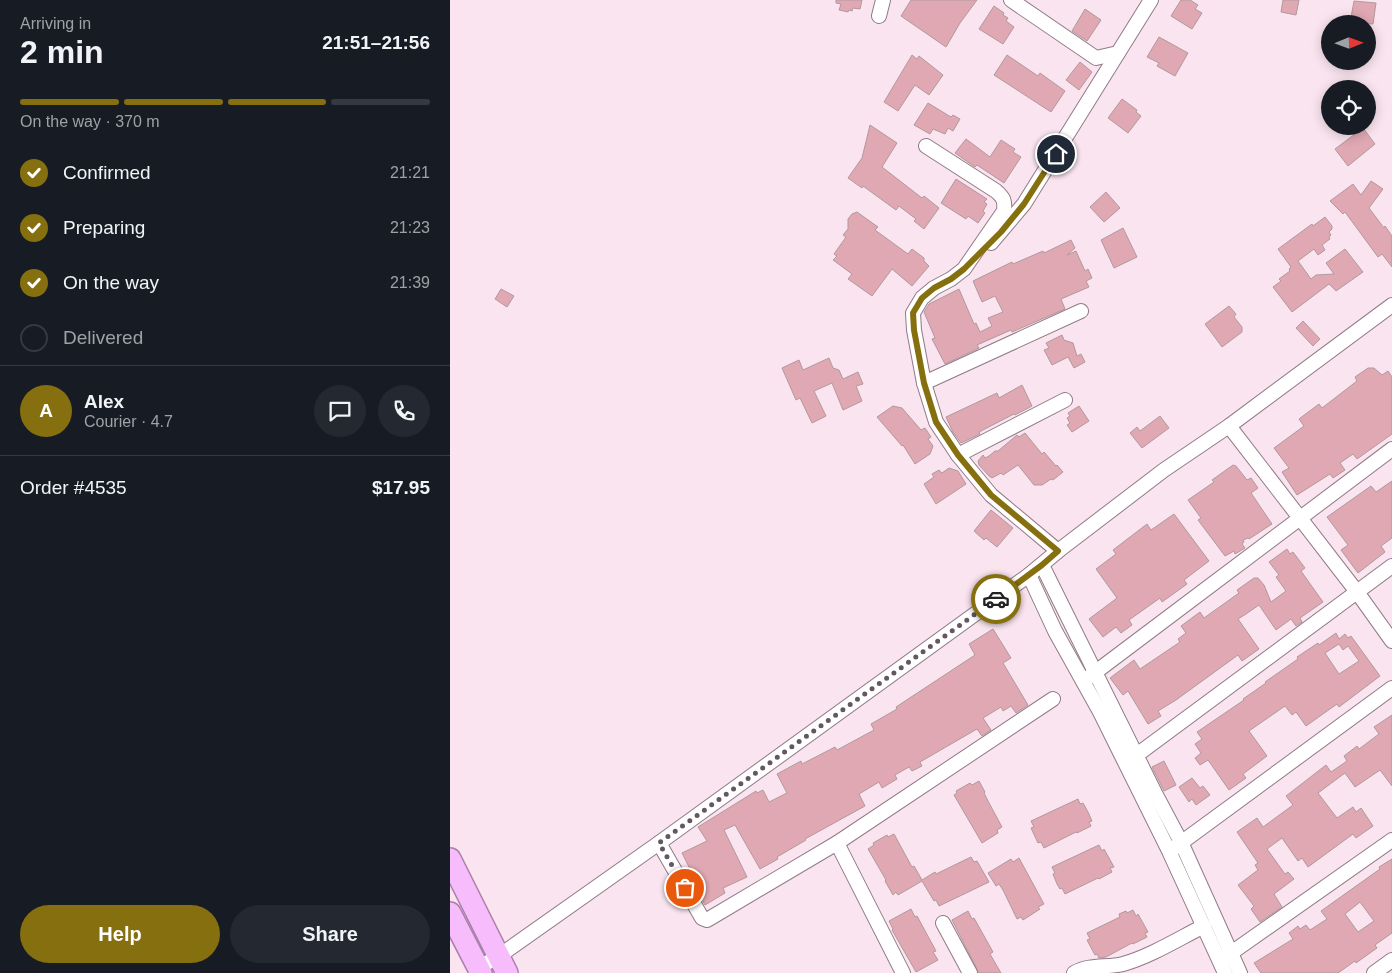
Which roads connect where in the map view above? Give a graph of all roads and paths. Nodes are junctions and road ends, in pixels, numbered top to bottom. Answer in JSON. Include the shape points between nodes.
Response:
{"nodes":[{"id":1,"x":883,"y":0,"type":"edge"},
{"id":2,"x":1011,"y":0,"type":"edge"},
{"id":3,"x":1151,"y":0,"type":"edge"},
{"id":4,"x":879,"y":16,"type":"dead end"},
{"id":5,"x":1118,"y":53,"type":"junction"},
{"id":6,"x":926,"y":146,"type":"dead end"},
{"id":7,"x":964,"y":269,"type":"junction"},
{"id":8,"x":1392,"y":305,"type":"edge"},
{"id":9,"x":1080,"y":311,"type":"dead end"},
{"id":10,"x":924,"y":383,"type":"junction"},
{"id":11,"x":1065,"y":400,"type":"dead end"},
{"id":12,"x":1229,"y":426,"type":"junction"},
{"id":13,"x":1392,"y":449,"type":"edge"},
{"id":14,"x":958,"y":455,"type":"junction"},
{"id":15,"x":1299,"y":518,"type":"junction"},
{"id":16,"x":1058,"y":551,"type":"junction"},
{"id":17,"x":1042,"y":565,"type":"junction"},
{"id":18,"x":1392,"y":566,"type":"edge"},
{"id":19,"x":1029,"y":575,"type":"junction"},
{"id":20,"x":1357,"y":592,"type":"junction"},
{"id":21,"x":1392,"y":641,"type":"edge"},
{"id":22,"x":1096,"y":673,"type":"junction"},
{"id":23,"x":1082,"y":682,"type":"junction"},
{"id":24,"x":1392,"y":688,"type":"edge"},
{"id":25,"x":1053,"y":699,"type":"dead end"},
{"id":26,"x":1137,"y":755,"type":"junction"},
{"id":27,"x":1125,"y":764,"type":"junction"},
{"id":28,"x":1392,"y":840,"type":"edge"},
{"id":29,"x":1182,"y":842,"type":"junction"},
{"id":30,"x":659,"y":843,"type":"junction"},
{"id":31,"x":837,"y":843,"type":"junction"},
{"id":32,"x":1169,"y":851,"type":"junction"},
{"id":33,"x":450,"y":859,"type":"edge"},
{"id":34,"x":450,"y":914,"type":"edge"},
{"id":35,"x":943,"y":923,"type":"dead end"},
{"id":36,"x":1204,"y":926,"type":"junction"},
{"id":37,"x":1231,"y":954,"type":"junction"},
{"id":38,"x":1392,"y":960,"type":"edge"},
{"id":39,"x":503,"y":964,"type":"edge"},
{"id":40,"x":1222,"y":967,"type":"edge"},
{"id":41,"x":479,"y":971,"type":"edge"},
{"id":42,"x":903,"y":973,"type":"edge"},
{"id":43,"x":970,"y":973,"type":"edge"},
{"id":44,"x":1074,"y":973,"type":"edge"},
{"id":45,"x":1240,"y":973,"type":"edge"},
{"id":46,"x":1374,"y":973,"type":"edge"}],
"edges":[{"from":1,"to":4,"type":"street"},
{"from":2,"to":5,"type":"street","via":[[1096,58]]},
{"from":3,"to":5,"type":"street"},
{"from":5,"to":7,"type":"street","via":[[1024,204]]},
{"from":6,"to":7,"type":"street","via":[[996,191],[1005,202],[1004,211]]},
{"from":7,"to":10,"type":"street","via":[[922,298],[913,313]]},
{"from":8,"to":12,"type":"street"},
{"from":9,"to":10,"type":"street"},
{"from":10,"to":14,"type":"street","via":[[936,422]]},
{"from":11,"to":14,"type":"street"},
{"from":12,"to":15,"type":"street"},
{"from":12,"to":16,"type":"street","via":[[1164,470]]},
{"from":13,"to":15,"type":"street"},
{"from":14,"to":16,"type":"street","via":[[991,495]]},
{"from":15,"to":20,"type":"street"},
{"from":15,"to":22,"type":"street"},
{"from":16,"to":17,"type":"street"},
{"from":17,"to":19,"type":"street"},
{"from":17,"to":22,"type":"street"},
{"from":18,"to":20,"type":"street"},
{"from":19,"to":23,"type":"street"},
{"from":19,"to":30,"type":"street"},
{"from":20,"to":21,"type":"street"},
{"from":20,"to":26,"type":"street"},
{"from":22,"to":23,"type":"street"},
{"from":22,"to":26,"type":"street"},
{"from":23,"to":27,"type":"street"},
{"from":24,"to":29,"type":"street"},
{"from":25,"to":31,"type":"street"},
{"from":26,"to":27,"type":"street"},
{"from":26,"to":29,"type":"street"},
{"from":27,"to":32,"type":"street"},
{"from":28,"to":37,"type":"street"},
{"from":29,"to":32,"type":"street"},
{"from":29,"to":37,"type":"street"},
{"from":30,"to":31,"type":"street","via":[[702,918],[708,920]]},
{"from":30,"to":39,"type":"street"},
{"from":31,"to":42,"type":"street"},
{"from":32,"to":36,"type":"street"},
{"from":33,"to":39,"type":"highway"},
{"from":34,"to":41,"type":"highway"},
{"from":35,"to":43,"type":"street"},
{"from":36,"to":40,"type":"street"},
{"from":36,"to":44,"type":"street","via":[[1140,958],[1122,964],[1083,968]]},
{"from":37,"to":40,"type":"street"},
{"from":37,"to":45,"type":"street"},
{"from":38,"to":46,"type":"street"},
{"from":39,"to":41,"type":"street"}]}
